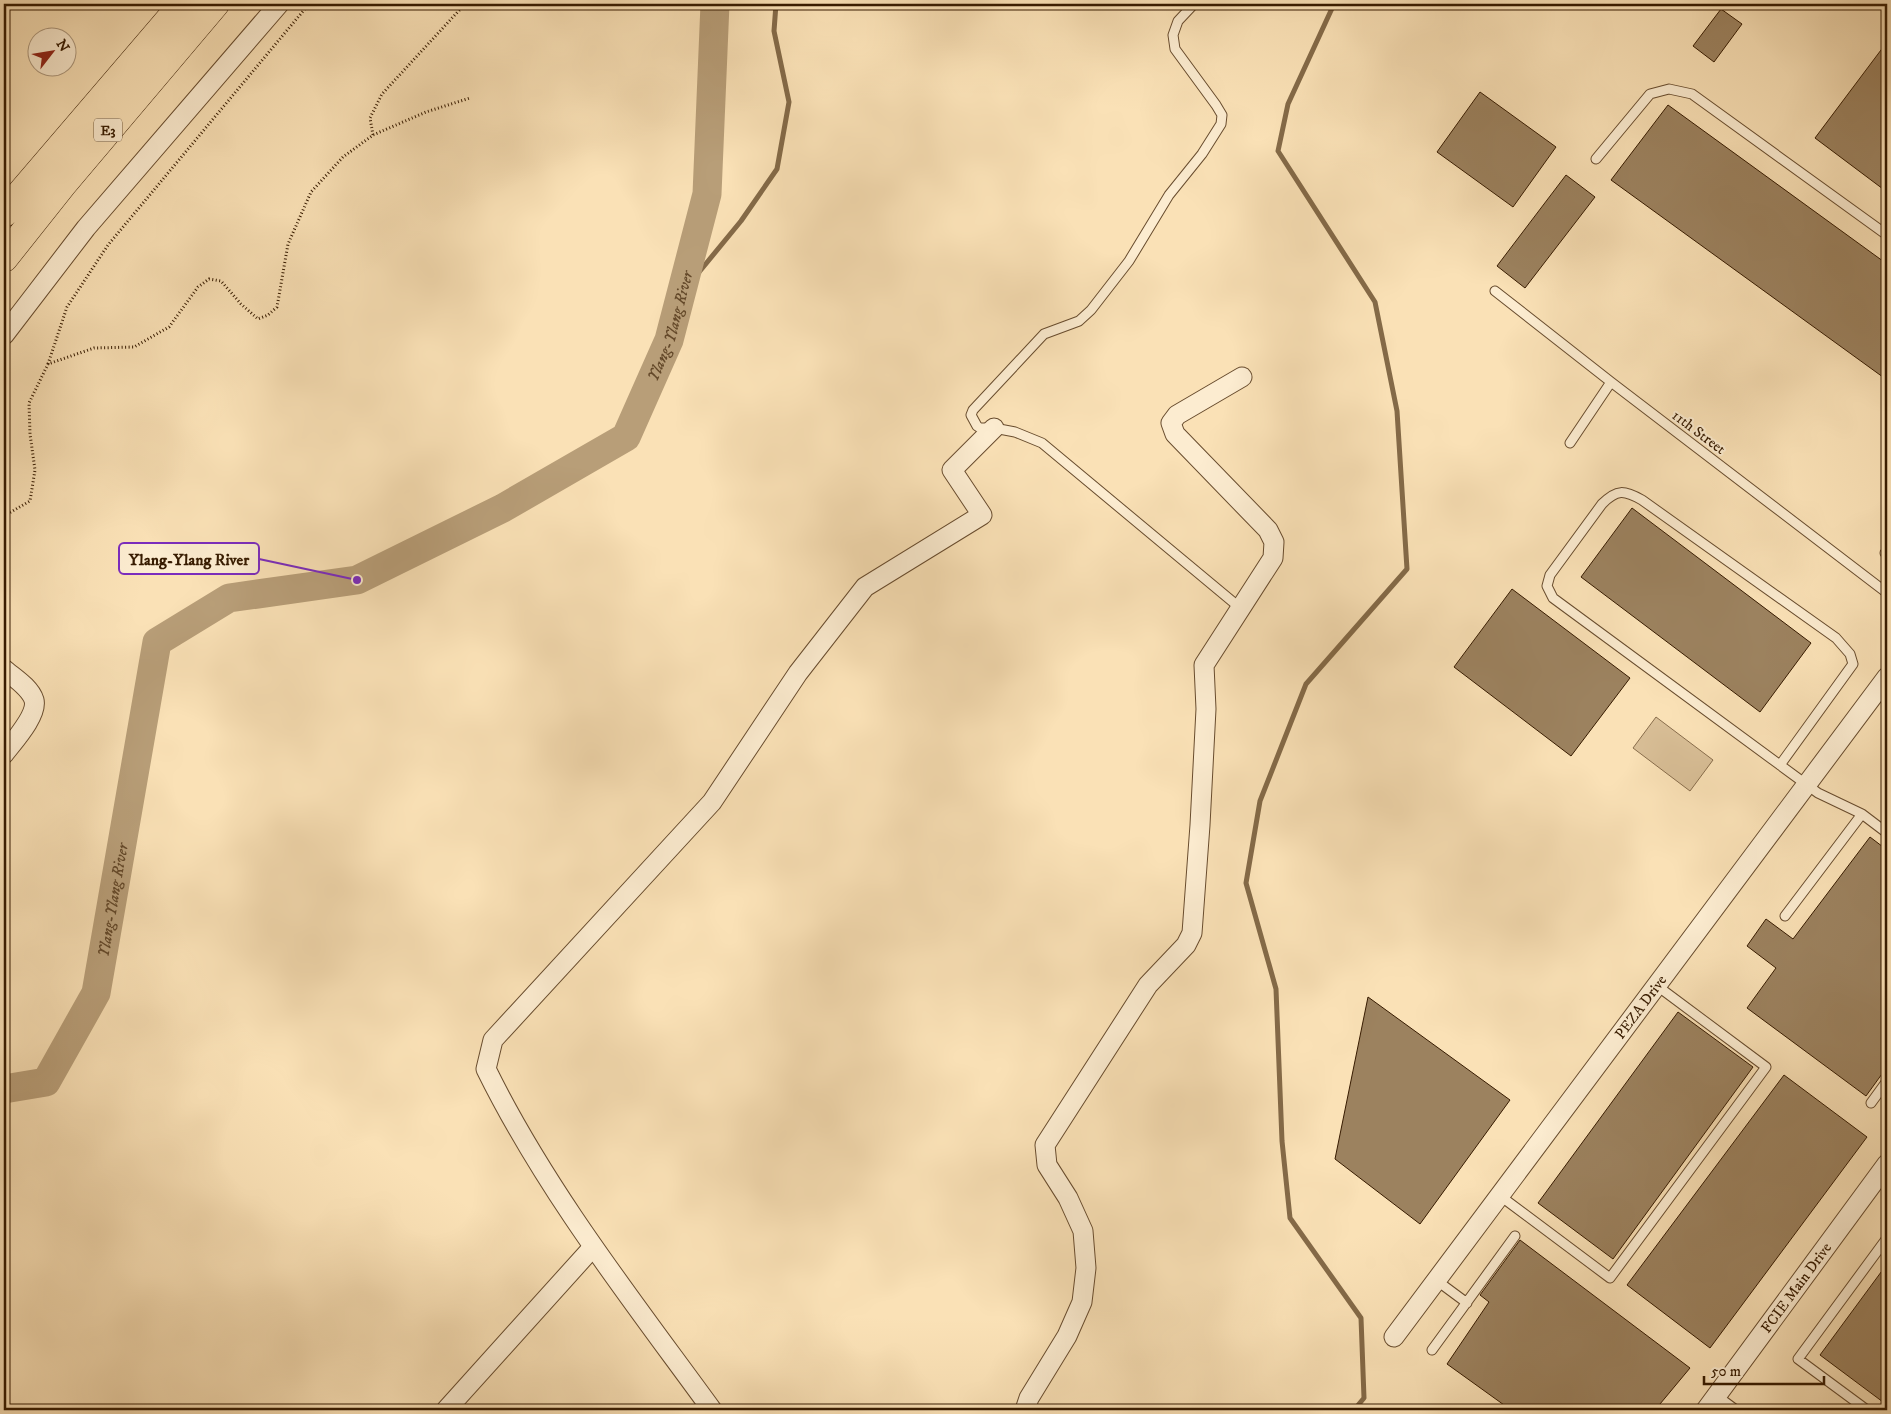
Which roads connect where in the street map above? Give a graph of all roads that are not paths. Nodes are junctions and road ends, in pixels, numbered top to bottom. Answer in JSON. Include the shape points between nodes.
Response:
{"nodes":[{"id":1,"x":183,"y":4,"type":"edge"},
{"id":2,"x":215,"y":4,"type":"edge"},
{"id":3,"x":279,"y":4,"type":"edge"},
{"id":4,"x":1194,"y":4,"type":"edge"},
{"id":5,"x":1596,"y":159,"type":"dead end"},
{"id":6,"x":4,"y":213,"type":"edge"},
{"id":7,"x":1887,"y":235,"type":"edge"},
{"id":8,"x":4,"y":258,"type":"edge"},
{"id":9,"x":1495,"y":291,"type":"dead end"},
{"id":10,"x":4,"y":335,"type":"edge"},
{"id":11,"x":1242,"y":377,"type":"dead end"},
{"id":12,"x":1611,"y":382,"type":"junction"},
{"id":13,"x":994,"y":428,"type":"junction"},
{"id":14,"x":1570,"y":443,"type":"dead end"},
{"id":15,"x":1887,"y":593,"type":"edge"},
{"id":16,"x":1239,"y":607,"type":"junction"},
{"id":17,"x":4,"y":669,"type":"edge"},
{"id":18,"x":1887,"y":677,"type":"edge"},
{"id":19,"x":4,"y":754,"type":"edge"},
{"id":20,"x":1780,"y":765,"type":"junction"},
{"id":21,"x":1807,"y":784,"type":"junction"},
{"id":22,"x":1862,"y":814,"type":"junction"},
{"id":23,"x":1887,"y":833,"type":"edge"},
{"id":24,"x":1784,"y":916,"type":"dead end"},
{"id":25,"x":1656,"y":985,"type":"junction"},
{"id":26,"x":1887,"y":1081,"type":"edge"},
{"id":27,"x":1872,"y":1103,"type":"dead end"},
{"id":28,"x":1887,"y":1164,"type":"edge"},
{"id":29,"x":1499,"y":1195,"type":"junction"},
{"id":30,"x":1515,"y":1236,"type":"dead end"},
{"id":31,"x":1887,"y":1238,"type":"edge"},
{"id":32,"x":593,"y":1247,"type":"junction"},
{"id":33,"x":1436,"y":1280,"type":"junction"},
{"id":34,"x":1467,"y":1302,"type":"junction"},
{"id":35,"x":1394,"y":1337,"type":"dead end"},
{"id":36,"x":1432,"y":1350,"type":"dead end"},
{"id":37,"x":1712,"y":1403,"type":"edge"},
{"id":38,"x":446,"y":1410,"type":"edge"},
{"id":39,"x":712,"y":1410,"type":"edge"},
{"id":40,"x":1025,"y":1410,"type":"edge"},
{"id":41,"x":1736,"y":1410,"type":"edge"},
{"id":42,"x":1867,"y":1410,"type":"edge"}],
"edges":[{"from":1,"to":6,"type":"highway","number":"E3"},
{"from":2,"to":8,"type":"highway","number":"E3"},
{"from":3,"to":10,"type":"street","via":[[86,228]]},
{"from":4,"to":13,"type":"lane","via":[[1178,21],[1173,35],[1176,49],[1216,105],[1222,116],[1221,124],[1202,154],[1168,195],[1130,261],[1091,310],[1079,321],[1044,334],[973,410],[977,426]]},
{"from":5,"to":7,"type":"lane","via":[[1650,94],[1669,89],[1692,94]]},
{"from":9,"to":12,"type":"lane","name":"11th Street"},
{"from":11,"to":16,"type":"street","via":[[1177,415],[1171,423],[1175,434],[1268,530],[1274,542],[1273,558]]},
{"from":12,"to":14,"type":"lane"},
{"from":12,"to":15,"type":"lane","name":"11th Street"},
{"from":13,"to":16,"type":"lane","via":[[1042,443]]},
{"from":13,"to":32,"type":"street","via":[[952,470],[982,515],[865,587],[798,673],[712,802],[493,1040],[486,1069],[508,1115]]},
{"from":16,"to":40,"type":"street","via":[[1204,664],[1206,709],[1192,934],[1186,945],[1148,985],[1045,1145],[1046,1166],[1068,1198],[1083,1231],[1086,1268],[1082,1302],[1067,1336]]},
{"from":17,"to":19,"type":"street","via":[[25,686],[34,700],[33,715]]},
{"from":18,"to":21,"type":"street","name":"PEZA Drive"},
{"from":20,"to":20,"type":"lane","via":[[1553,598],[1547,586],[1550,575],[1612,494],[1626,492],[1642,500],[1836,638],[1850,654],[1853,664]]},
{"from":20,"to":21,"type":"lane"},
{"from":21,"to":22,"type":"lane","via":[[1818,793]]},
{"from":21,"to":25,"type":"street","name":"PEZA Drive"},
{"from":22,"to":23,"type":"lane"},
{"from":22,"to":24,"type":"lane"},
{"from":25,"to":29,"type":"street","name":"PEZA Drive"},
{"from":25,"to":29,"type":"lane","via":[[1766,1067],[1610,1278]]},
{"from":26,"to":27,"type":"lane"},
{"from":28,"to":37,"type":"street","name":"FCIE Main Drive"},
{"from":29,"to":33,"type":"street","name":"PEZA Drive"},
{"from":30,"to":34,"type":"lane"},
{"from":31,"to":42,"type":"lane","via":[[1798,1359]]},
{"from":32,"to":38,"type":"street"},
{"from":32,"to":39,"type":"street"},
{"from":33,"to":34,"type":"lane"},
{"from":33,"to":35,"type":"street","name":"PEZA Drive"},
{"from":34,"to":36,"type":"lane"},
{"from":37,"to":41,"type":"lane"}]}
